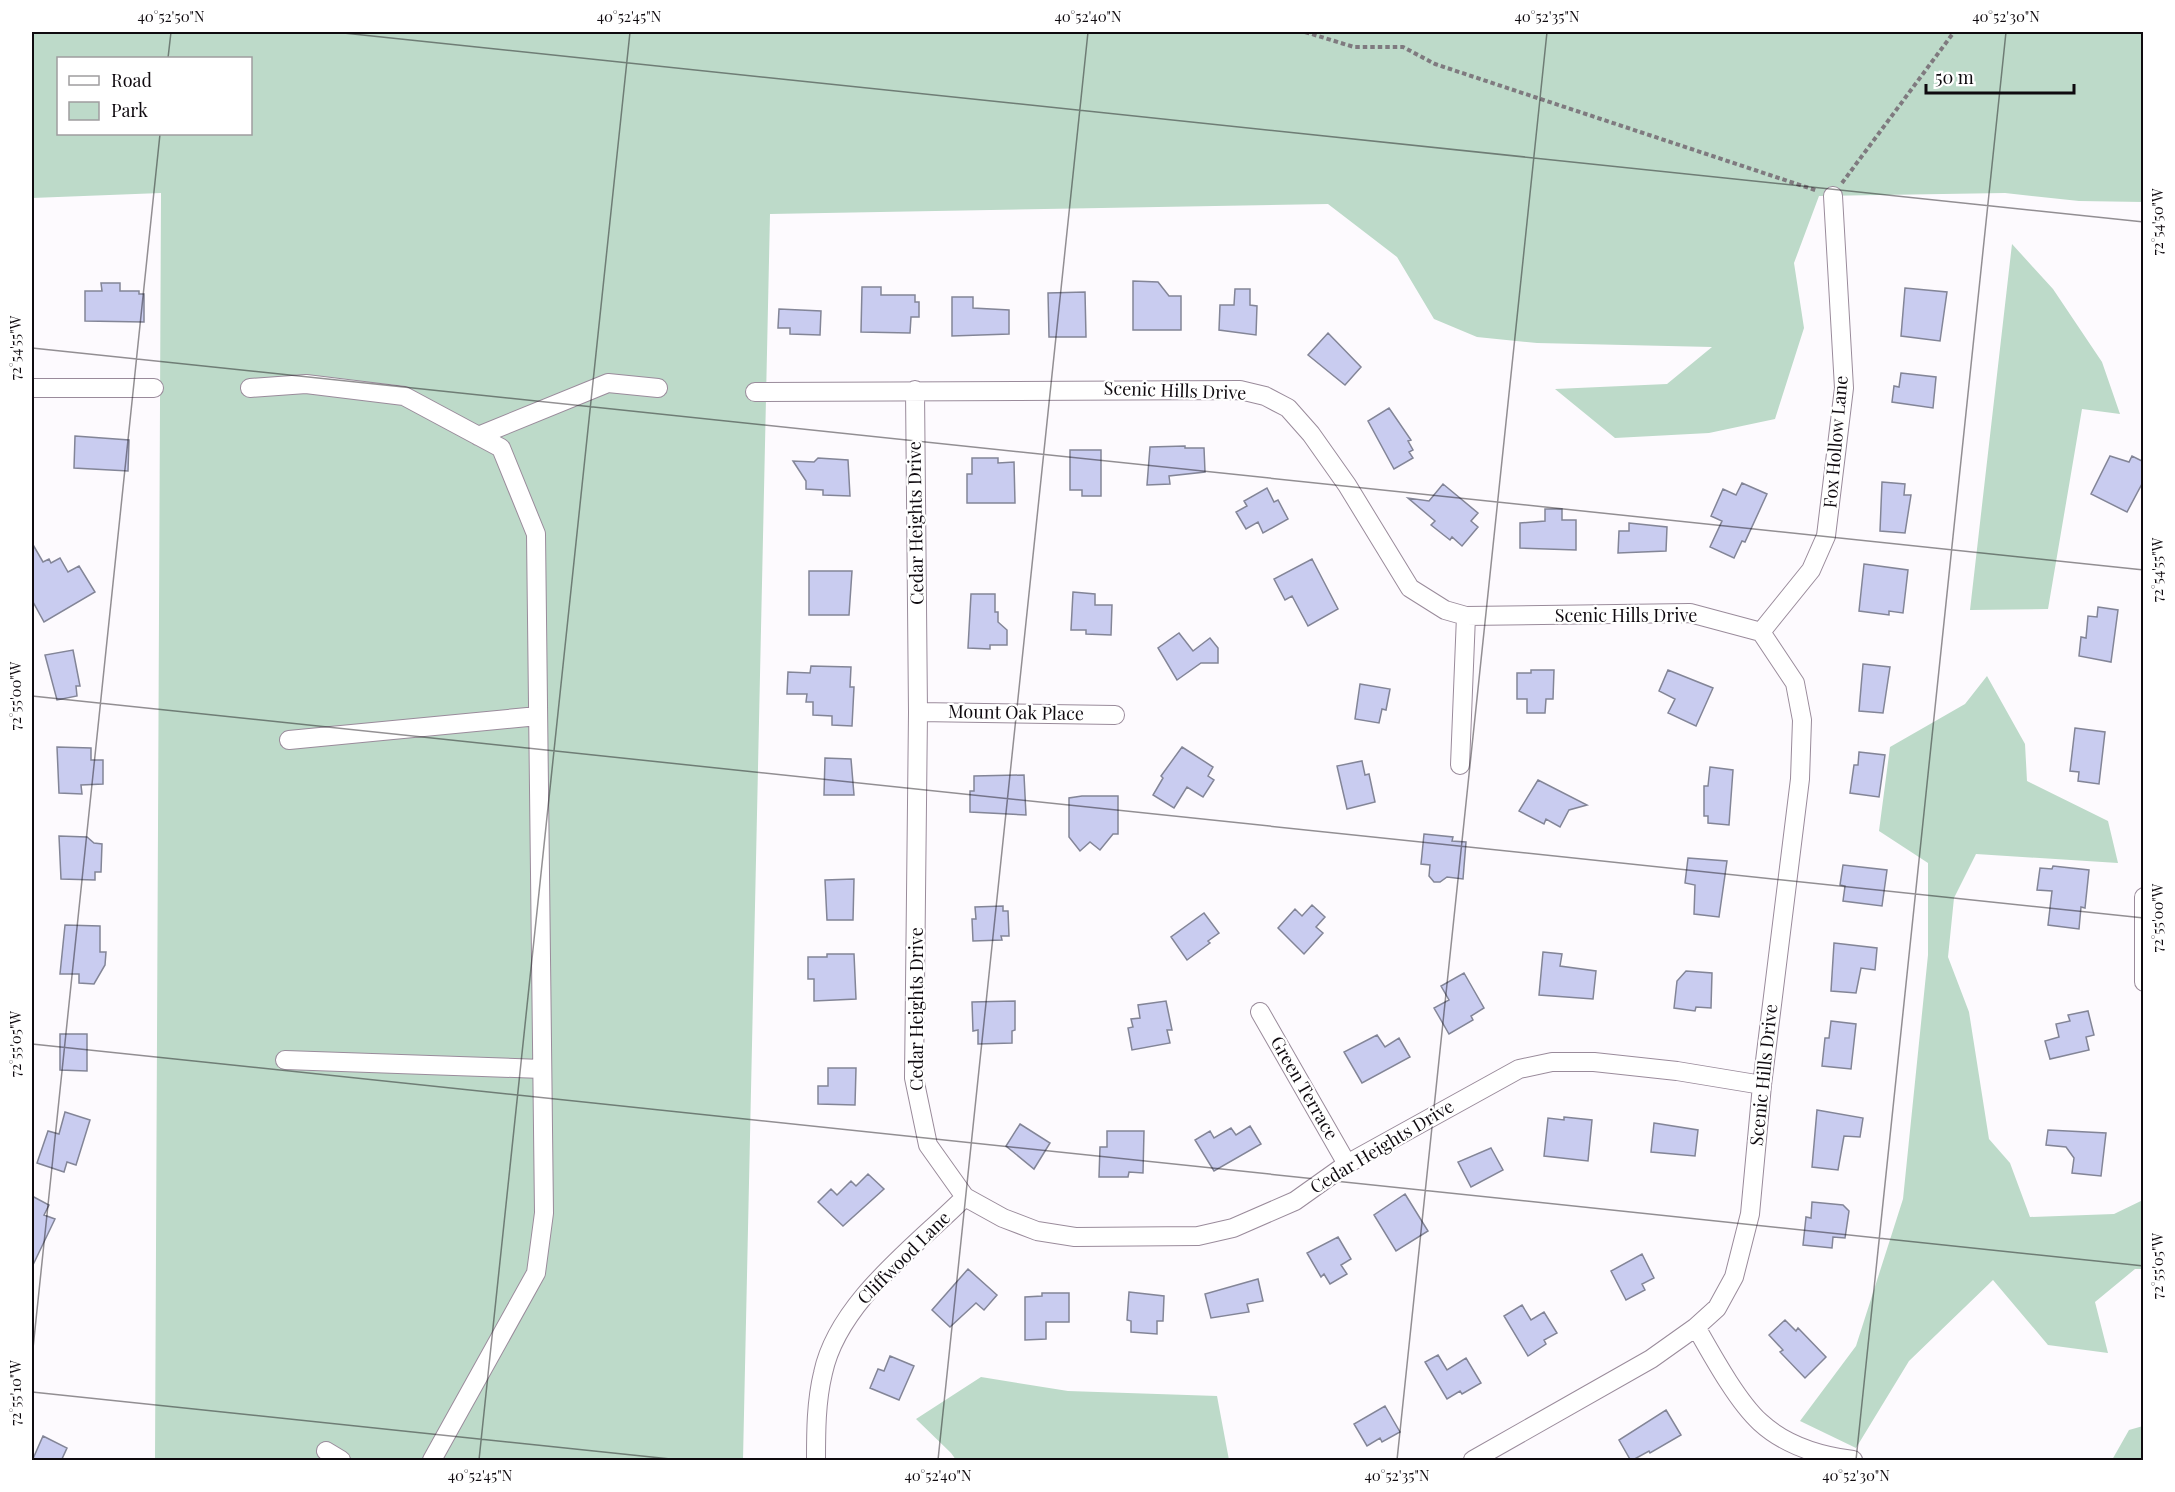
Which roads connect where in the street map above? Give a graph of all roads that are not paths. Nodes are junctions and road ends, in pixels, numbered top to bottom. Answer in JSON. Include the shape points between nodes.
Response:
{"nodes":[{"id":1,"x":1833,"y":196,"type":"road end"},
{"id":2,"x":32,"y":388,"type":"edge"},
{"id":3,"x":154,"y":388,"type":"dead end"},
{"id":4,"x":250,"y":388,"type":"dead end"},
{"id":5,"x":658,"y":388,"type":"dead end"},
{"id":6,"x":915,"y":390,"type":"junction"},
{"id":7,"x":755,"y":392,"type":"dead end"},
{"id":8,"x":478,"y":436,"type":"junction"},
{"id":9,"x":1466,"y":616,"type":"junction"},
{"id":10,"x":1761,"y":632,"type":"junction"},
{"id":11,"x":918,"y":712,"type":"junction"},
{"id":12,"x":1115,"y":715,"type":"dead end"},
{"id":13,"x":538,"y":716,"type":"junction"},
{"id":14,"x":289,"y":740,"type":"dead end"},
{"id":15,"x":1460,"y":765,"type":"dead end"},
{"id":16,"x":2144,"y":897,"type":"edge"},
{"id":17,"x":2144,"y":982,"type":"edge"},
{"id":18,"x":1260,"y":1012,"type":"dead end"},
{"id":19,"x":285,"y":1060,"type":"dead end"},
{"id":20,"x":542,"y":1069,"type":"junction"},
{"id":21,"x":1762,"y":1085,"type":"junction"},
{"id":22,"x":1347,"y":1164,"type":"junction"},
{"id":23,"x":965,"y":1197,"type":"junction"},
{"id":24,"x":1696,"y":1327,"type":"junction"},
{"id":25,"x":432,"y":1461,"type":"edge"},
{"id":26,"x":816,"y":1461,"type":"edge"},
{"id":27,"x":1473,"y":1461,"type":"edge"},
{"id":28,"x":1853,"y":1461,"type":"edge"}],
"edges":[{"from":1,"to":10,"type":"street","name":"Fox Hollow Lane","via":[[1844,388],[1826,536],[1811,570]]},
{"from":2,"to":3,"type":"street"},
{"from":4,"to":8,"type":"street","via":[[306,384],[404,396]]},
{"from":5,"to":8,"type":"street","via":[[608,383]]},
{"from":6,"to":7,"type":"street","name":"Scenic Hills Drive"},
{"from":6,"to":9,"type":"street","name":"Scenic Hills Drive","via":[[1212,389],[1265,396],[1288,408],[1311,434],[1410,588],[1445,610]]},
{"from":6,"to":11,"type":"street","name":"Cedar Heights Drive"},
{"from":8,"to":13,"type":"street","via":[[501,448],[536,534]]},
{"from":9,"to":10,"type":"street","name":"Scenic Hills Drive","via":[[1690,613]]},
{"from":9,"to":15,"type":"street"},
{"from":10,"to":21,"type":"street","name":"Scenic Hills Drive","via":[[1795,683],[1802,720],[1800,780]]},
{"from":11,"to":12,"type":"street","name":"Mount Oak Place"},
{"from":11,"to":23,"type":"street","name":"Cedar Heights Drive","via":[[914,1078],[928,1145]]},
{"from":13,"to":14,"type":"street"},
{"from":13,"to":20,"type":"street"},
{"from":16,"to":17,"type":"street"},
{"from":18,"to":22,"type":"street","name":"Green Terrace"},
{"from":19,"to":20,"type":"street"},
{"from":20,"to":25,"type":"street","via":[[544,1213],[536,1273]]},
{"from":21,"to":22,"type":"street","name":"Cedar Heights Drive","via":[[1677,1071],[1594,1062],[1552,1062],[1519,1069],[1486,1085]]},
{"from":21,"to":24,"type":"street","name":"Scenic Hills Drive","via":[[1745,1242],[1734,1277],[1717,1308]]},
{"from":22,"to":23,"type":"street","name":"Cedar Heights Drive","via":[[1295,1201],[1233,1228],[1198,1236],[1074,1237],[1037,1231]]},
{"from":23,"to":26,"type":"street","name":"Cliffwood Lane","via":[[878,1280],[846,1320],[823,1373]]},
{"from":24,"to":27,"type":"street","name":"Scenic Hills Drive","via":[[1651,1359]]},
{"from":24,"to":28,"type":"street","via":[[1722,1372],[1760,1422],[1812,1452]]}]}
